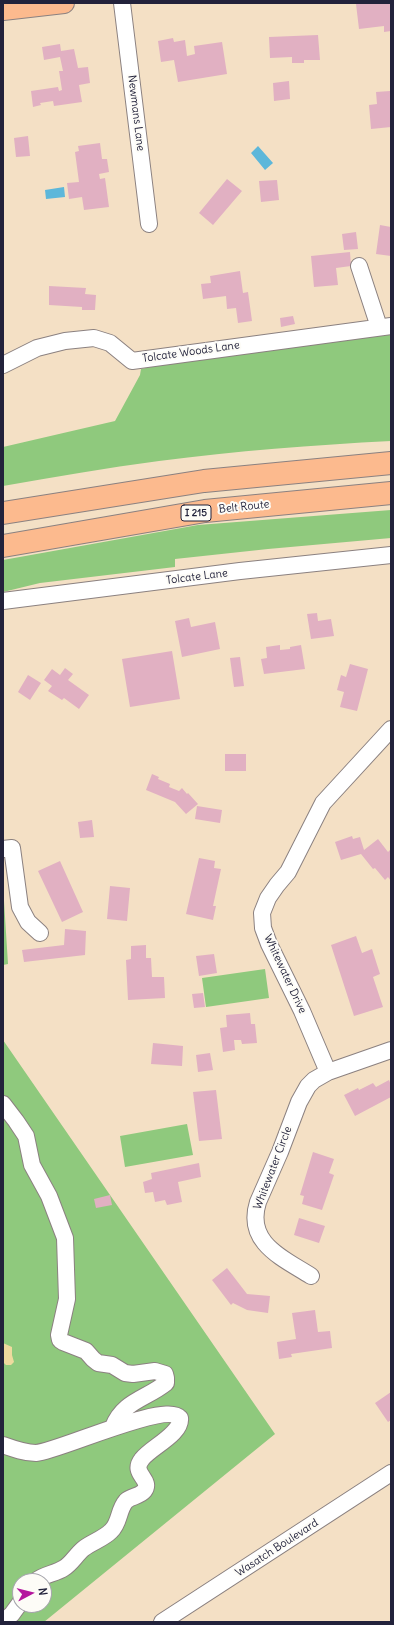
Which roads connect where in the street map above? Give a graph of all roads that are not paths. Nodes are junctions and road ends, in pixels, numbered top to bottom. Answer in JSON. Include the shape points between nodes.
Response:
{"nodes":[{"id":1,"x":64,"y":3,"type":"edge"},
{"id":2,"x":122,"y":3,"type":"edge"},
{"id":3,"x":3,"y":10,"type":"edge"},
{"id":4,"x":149,"y":224,"type":"dead end"},
{"id":5,"x":359,"y":266,"type":"dead end"},
{"id":6,"x":385,"y":326,"type":"edge"},
{"id":7,"x":3,"y":365,"type":"edge"},
{"id":8,"x":391,"y":463,"type":"edge"},
{"id":9,"x":391,"y":493,"type":"edge"},
{"id":10,"x":3,"y":513,"type":"edge"},
{"id":11,"x":3,"y":546,"type":"edge"},
{"id":12,"x":391,"y":557,"type":"edge"},
{"id":13,"x":3,"y":601,"type":"edge"},
{"id":14,"x":391,"y":729,"type":"edge"},
{"id":15,"x":8,"y":849,"type":"edge"},
{"id":16,"x":40,"y":933,"type":"dead end"},
{"id":17,"x":391,"y":1050,"type":"edge"},
{"id":18,"x":328,"y":1072,"type":"junction"},
{"id":19,"x":3,"y":1104,"type":"edge"},
{"id":20,"x":311,"y":1276,"type":"dead end"},
{"id":21,"x":113,"y":1427,"type":"junction"},
{"id":22,"x":5,"y":1443,"type":"edge"},
{"id":23,"x":391,"y":1473,"type":"edge"},
{"id":24,"x":52,"y":1573,"type":"edge"},
{"id":25,"x":13,"y":1613,"type":"edge"},
{"id":26,"x":3,"y":1622,"type":"edge"},
{"id":27,"x":162,"y":1622,"type":"edge"}],
"edges":[{"from":1,"to":3,"type":"main road"},
{"from":2,"to":4,"type":"street","name":"Newmans Lane"},
{"from":5,"to":6,"type":"street"},
{"from":6,"to":7,"type":"street","name":"Tolcate Woods Lane","via":[[132,361],[110,343],[94,338],[81,339],[37,348]]},
{"from":8,"to":10,"type":"highway","via":[[204,480]]},
{"from":9,"to":11,"type":"highway","name":"Belt Route","number":"I 215","via":[[205,511]]},
{"from":12,"to":13,"type":"street","name":"Tolcate Lane","via":[[240,571]]},
{"from":14,"to":18,"type":"street","name":"Whitewater Drive","via":[[323,803],[288,872],[268,898],[262,913],[269,944]]},
{"from":15,"to":16,"type":"street","via":[[20,907],[28,922]]},
{"from":17,"to":18,"type":"street"},
{"from":18,"to":20,"type":"street","name":"Whitewater Circle","via":[[314,1080],[301,1098],[258,1202],[255,1216],[256,1230],[266,1245]]},
{"from":19,"to":21,"type":"street","via":[[26,1136],[32,1164],[50,1196],[65,1238],[66,1299],[60,1340],[86,1351],[98,1363],[112,1365],[125,1373],[155,1371],[165,1374],[166,1383],[128,1406],[117,1416]]},
{"from":21,"to":22,"type":"street","via":[[36,1453],[22,1451]]},
{"from":21,"to":24,"type":"street","via":[[166,1415],[175,1414],[180,1418],[179,1425],[171,1435],[148,1452],[140,1462],[139,1472],[146,1484],[140,1496],[125,1502],[118,1522],[111,1531],[82,1550],[63,1569]]},
{"from":23,"to":27,"type":"street","name":"Wasatch Boulevard"},
{"from":25,"to":26,"type":"street"}]}
